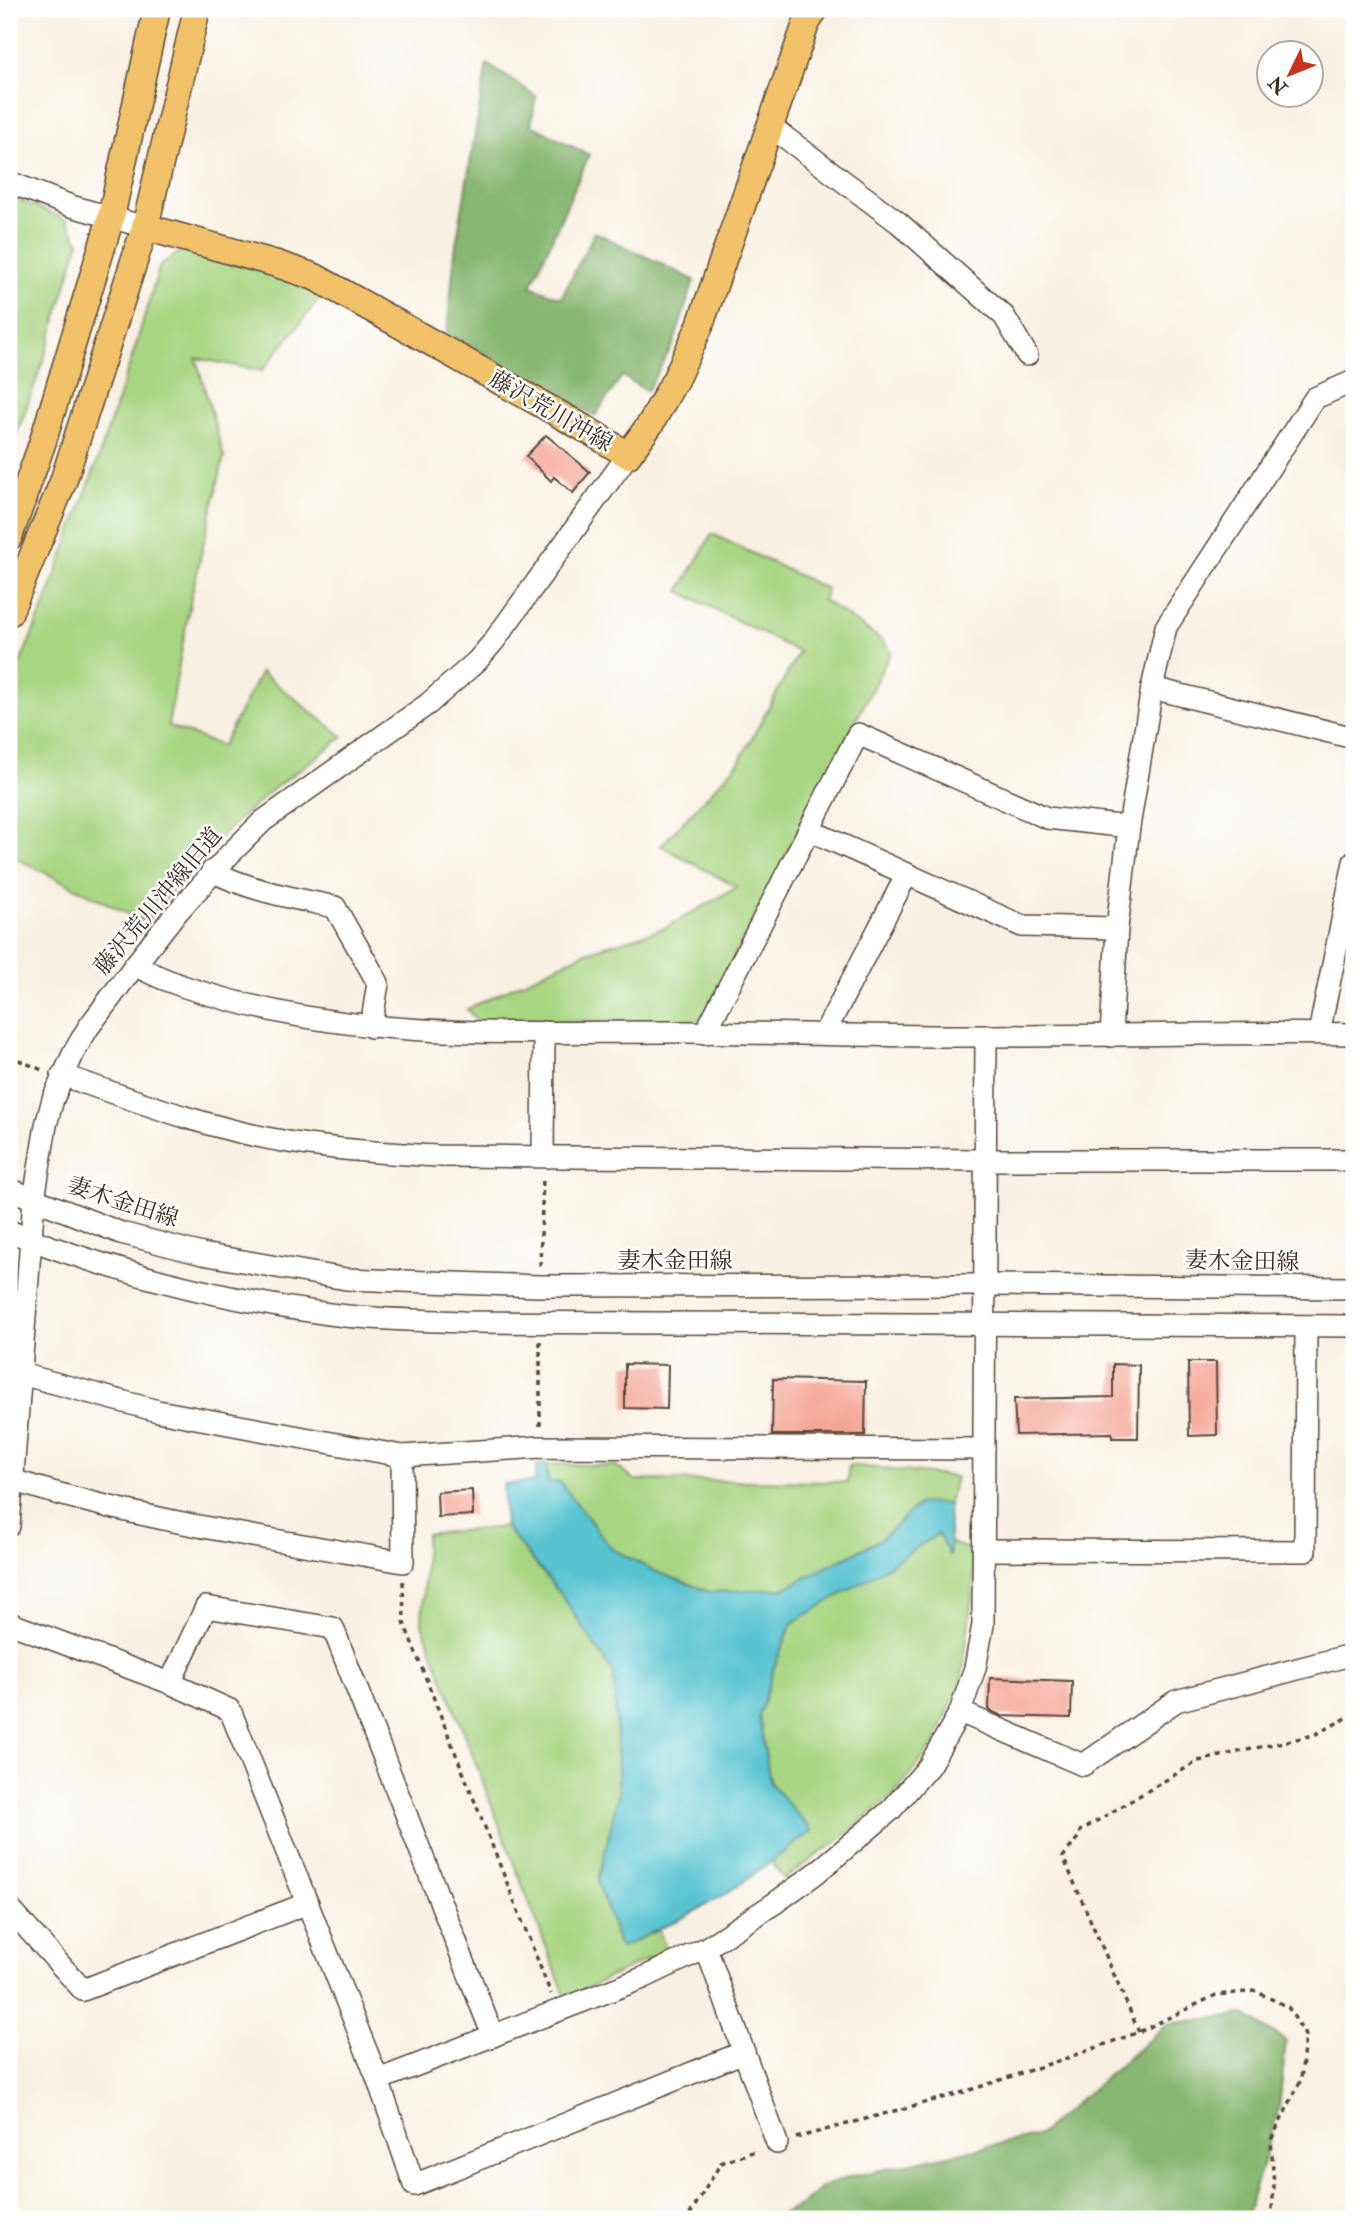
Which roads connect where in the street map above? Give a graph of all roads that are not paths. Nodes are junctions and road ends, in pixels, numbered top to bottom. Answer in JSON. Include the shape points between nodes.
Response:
{"nodes":[{"id":1,"x":157,"y":9,"type":"edge"},
{"id":2,"x":197,"y":9,"type":"edge"},
{"id":3,"x":815,"y":9,"type":"edge"},
{"id":4,"x":770,"y":126,"type":"junction"},
{"id":5,"x":9,"y":182,"type":"edge"},
{"id":6,"x":111,"y":217,"type":"junction"},
{"id":7,"x":145,"y":227,"type":"junction"},
{"id":8,"x":1027,"y":355,"type":"dead end"},
{"id":9,"x":1354,"y":381,"type":"edge"},
{"id":10,"x":628,"y":455,"type":"junction"},
{"id":11,"x":9,"y":537,"type":"edge"},
{"id":12,"x":9,"y":613,"type":"edge"},
{"id":13,"x":1152,"y":688,"type":"junction"},
{"id":14,"x":1354,"y":738,"type":"edge"},
{"id":15,"x":1129,"y":827,"type":"junction"},
{"id":16,"x":808,"y":830,"type":"junction"},
{"id":17,"x":1354,"y":862,"type":"edge"},
{"id":18,"x":212,"y":871,"type":"junction"},
{"id":19,"x":907,"y":874,"type":"junction"},
{"id":20,"x":1347,"y":926,"type":"edge"},
{"id":21,"x":1117,"y":928,"type":"junction"},
{"id":22,"x":135,"y":965,"type":"junction"},
{"id":23,"x":370,"y":1027,"type":"junction"},
{"id":24,"x":544,"y":1031,"type":"junction"},
{"id":25,"x":705,"y":1032,"type":"junction"},
{"id":26,"x":1319,"y":1033,"type":"junction"},
{"id":27,"x":824,"y":1034,"type":"junction"},
{"id":28,"x":1354,"y":1034,"type":"edge"},
{"id":29,"x":1111,"y":1036,"type":"junction"},
{"id":30,"x":986,"y":1037,"type":"junction"},
{"id":31,"x":56,"y":1074,"type":"junction"},
{"id":32,"x":543,"y":1156,"type":"junction"},
{"id":33,"x":985,"y":1160,"type":"junction"},
{"id":34,"x":1354,"y":1160,"type":"edge"},
{"id":35,"x":9,"y":1189,"type":"edge"},
{"id":36,"x":34,"y":1199,"type":"junction"},
{"id":37,"x":9,"y":1231,"type":"edge"},
{"id":38,"x":30,"y":1240,"type":"junction"},
{"id":39,"x":985,"y":1285,"type":"junction"},
{"id":40,"x":1354,"y":1288,"type":"edge"},
{"id":41,"x":984,"y":1324,"type":"junction"},
{"id":42,"x":1306,"y":1326,"type":"junction"},
{"id":43,"x":1354,"y":1326,"type":"edge"},
{"id":44,"x":15,"y":1371,"type":"edge"},
{"id":45,"x":984,"y":1449,"type":"junction"},
{"id":46,"x":402,"y":1456,"type":"junction"},
{"id":47,"x":10,"y":1480,"type":"edge"},
{"id":48,"x":9,"y":1525,"type":"edge"},
{"id":49,"x":985,"y":1550,"type":"junction"},
{"id":50,"x":9,"y":1623,"type":"edge"},
{"id":51,"x":1354,"y":1654,"type":"edge"},
{"id":52,"x":170,"y":1683,"type":"junction"},
{"id":53,"x":960,"y":1712,"type":"junction"},
{"id":54,"x":308,"y":1903,"type":"junction"},
{"id":55,"x":9,"y":1908,"type":"edge"},
{"id":56,"x":706,"y":1948,"type":"junction"},
{"id":57,"x":493,"y":2036,"type":"junction"},
{"id":58,"x":744,"y":2052,"type":"junction"},
{"id":59,"x":378,"y":2080,"type":"junction"},
{"id":60,"x":777,"y":2143,"type":"road end"}],
"edges":[{"from":1,"to":6,"type":"main road"},
{"from":2,"to":7,"type":"main road"},
{"from":3,"to":4,"type":"main road","name":"藤沢荒川沖線"},
{"from":4,"to":8,"type":"street","via":[[899,223],[1003,316]]},
{"from":4,"to":10,"type":"main road","name":"藤沢荒川沖線","via":[[699,328],[651,423]]},
{"from":5,"to":6,"type":"street"},
{"from":6,"to":7,"type":"street"},
{"from":6,"to":11,"type":"main road"},
{"from":7,"to":10,"type":"main road","name":"藤沢荒川沖線","via":[[315,277]]},
{"from":7,"to":12,"type":"main road","via":[[63,482]]},
{"from":9,"to":13,"type":"street","via":[[1315,398],[1166,627]]},
{"from":10,"to":18,"type":"street","name":"藤沢荒川沖線旧道","via":[[486,636],[477,661],[428,704],[263,821]]},
{"from":13,"to":14,"type":"street"},
{"from":13,"to":15,"type":"street"},
{"from":15,"to":16,"type":"street","via":[[1047,818],[858,734]]},
{"from":15,"to":21,"type":"street"},
{"from":16,"to":19,"type":"street"},
{"from":16,"to":25,"type":"street"},
{"from":17,"to":20,"type":"street"},
{"from":18,"to":22,"type":"street","name":"藤沢荒川沖線旧道"},
{"from":18,"to":23,"type":"street","via":[[275,895],[335,907],[378,983]]},
{"from":19,"to":21,"type":"street","via":[[1022,926]]},
{"from":19,"to":27,"type":"street"},
{"from":20,"to":26,"type":"street"},
{"from":21,"to":29,"type":"street"},
{"from":22,"to":23,"type":"street","via":[[198,992],[265,1010]]},
{"from":22,"to":31,"type":"street","name":"藤沢荒川沖線旧道"},
{"from":23,"to":24,"type":"street","via":[[452,1033]]},
{"from":24,"to":25,"type":"street"},
{"from":24,"to":32,"type":"street"},
{"from":25,"to":27,"type":"street"},
{"from":26,"to":28,"type":"street"},
{"from":26,"to":29,"type":"street"},
{"from":27,"to":30,"type":"street"},
{"from":29,"to":30,"type":"street"},
{"from":30,"to":33,"type":"street"},
{"from":31,"to":32,"type":"street","via":[[178,1116],[286,1142],[352,1151]]},
{"from":31,"to":36,"type":"street","name":"藤沢荒川沖線旧道"},
{"from":32,"to":33,"type":"street"},
{"from":33,"to":34,"type":"street"},
{"from":33,"to":39,"type":"street"},
{"from":35,"to":36,"type":"street","name":"妻木金田線"},
{"from":36,"to":38,"type":"street","name":"藤沢荒川沖線旧道"},
{"from":36,"to":39,"type":"street","name":"妻木金田線","via":[[121,1233],[202,1254],[346,1279],[539,1286]]},
{"from":37,"to":38,"type":"street"},
{"from":38,"to":41,"type":"street","via":[[192,1289],[331,1315],[463,1322]]},
{"from":38,"to":44,"type":"street","name":"藤沢荒川沖線旧道"},
{"from":39,"to":40,"type":"street","name":"妻木金田線"},
{"from":39,"to":41,"type":"street"},
{"from":41,"to":42,"type":"street"},
{"from":41,"to":45,"type":"street"},
{"from":42,"to":43,"type":"street"},
{"from":42,"to":49,"type":"street","via":[[1305,1551]]},
{"from":44,"to":46,"type":"street","via":[[158,1411]]},
{"from":44,"to":47,"type":"street","name":"藤沢荒川沖線旧道"},
{"from":45,"to":46,"type":"street","via":[[540,1447]]},
{"from":45,"to":49,"type":"street"},
{"from":46,"to":47,"type":"street","via":[[403,1562],[219,1531]]},
{"from":47,"to":48,"type":"street","name":"藤沢荒川沖線旧道"},
{"from":49,"to":53,"type":"street","via":[[983,1625]]},
{"from":50,"to":52,"type":"street"},
{"from":51,"to":53,"type":"street","via":[[1176,1701],[1083,1765]]},
{"from":52,"to":54,"type":"street","via":[[230,1710]]},
{"from":52,"to":57,"type":"street","via":[[206,1607],[333,1628]]},
{"from":53,"to":56,"type":"street","via":[[929,1766],[891,1810],[815,1874]]},
{"from":54,"to":55,"type":"street","via":[[83,1990]]},
{"from":54,"to":59,"type":"street"},
{"from":56,"to":57,"type":"street","via":[[643,1978]]},
{"from":56,"to":58,"type":"street"},
{"from":57,"to":59,"type":"street"},
{"from":58,"to":59,"type":"street","via":[[414,2185]]},
{"from":58,"to":60,"type":"street"}]}
